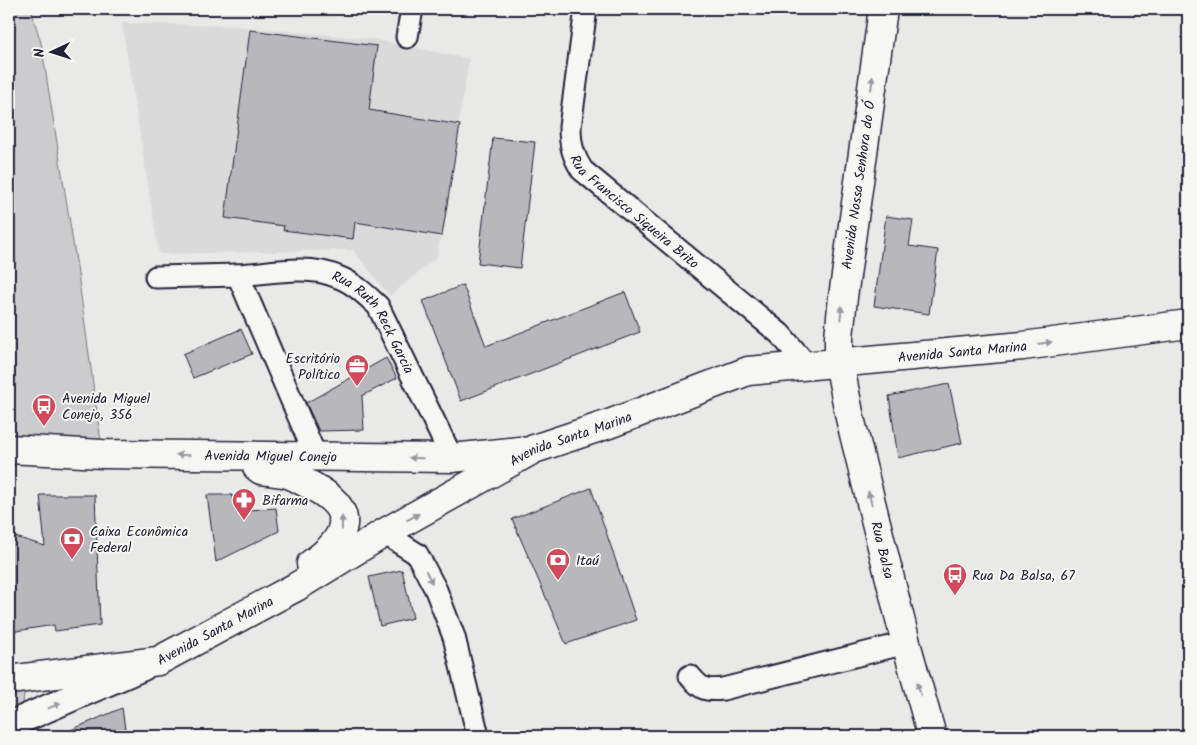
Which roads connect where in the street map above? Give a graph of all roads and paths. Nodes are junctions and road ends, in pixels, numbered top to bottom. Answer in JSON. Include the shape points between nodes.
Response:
{"nodes":[{"id":1,"x":412,"y":9,"type":"edge"},
{"id":2,"x":586,"y":9,"type":"edge"},
{"id":3,"x":883,"y":9,"type":"edge"},
{"id":4,"x":408,"y":37,"type":"dead end"},
{"id":5,"x":238,"y":275,"type":"junction"},
{"id":6,"x":156,"y":277,"type":"dead end"},
{"id":7,"x":1188,"y":324,"type":"edge"},
{"id":8,"x":839,"y":362,"type":"junction"},
{"id":9,"x":807,"y":365,"type":"junction"},
{"id":10,"x":9,"y":449,"type":"edge"},
{"id":11,"x":534,"y":449,"type":"junction"},
{"id":12,"x":242,"y":456,"type":"junction"},
{"id":13,"x":316,"y":457,"type":"junction"},
{"id":14,"x":452,"y":458,"type":"junction"},
{"id":15,"x":384,"y":533,"type":"junction"},
{"id":16,"x":296,"y":587,"type":"junction"},
{"id":17,"x":906,"y":644,"type":"junction"},
{"id":18,"x":158,"y":661,"type":"junction"},
{"id":19,"x":690,"y":676,"type":"dead end"},
{"id":20,"x":9,"y":680,"type":"edge"},
{"id":21,"x":9,"y":725,"type":"edge"},
{"id":22,"x":478,"y":736,"type":"edge"},
{"id":23,"x":932,"y":736,"type":"edge"}],
"edges":[{"from":1,"to":4,"type":"street"},
{"from":2,"to":9,"type":"street","name":"Rua Francisco Siqueira Brito","via":[[570,127],[574,157],[582,170],[780,334]]},
{"from":8,"to":3,"type":"main road","name":"Avenida Nossa Senhora do Ó","one_way":true,"via":[[843,297]]},
{"from":5,"to":6,"type":"street","name":"Rua Ruth Reck Garcia"},
{"from":5,"to":13,"type":"street"},
{"from":5,"to":14,"type":"street","name":"Rua Ruth Reck Garcia","via":[[309,270],[338,276],[359,288],[378,306]]},
{"from":8,"to":7,"type":"main road","name":"Avenida Santa Marina","one_way":true,"via":[[1023,346]]},
{"from":8,"to":9,"type":"main road","name":"Avenida Santa Marina"},
{"from":17,"to":8,"type":"main road","name":"Rua Balsa","one_way":true},
{"from":9,"to":11,"type":"main road","name":"Avenida Santa Marina","via":[[748,370],[609,424]]},
{"from":12,"to":10,"type":"main road","name":"Avenida Miguel Conejo","one_way":true},
{"from":11,"to":14,"type":"main road","name":"Avenida Miguel Conejo"},
{"from":15,"to":11,"type":"main road","name":"Avenida Santa Marina","one_way":true},
{"from":12,"to":13,"type":"main road","name":"Avenida Miguel Conejo"},
{"from":16,"to":12,"type":"main road","one_way":true,"via":[[302,569],[328,552],[341,535],[343,519],[340,509],[320,490],[289,475],[261,470]]},
{"from":14,"to":13,"type":"main road","name":"Avenida Miguel Conejo","one_way":true},
{"from":15,"to":16,"type":"main road","name":"Avenida Santa Marina"},
{"from":15,"to":22,"type":"street","one_way":true,"via":[[417,554],[436,590],[454,637]]},
{"from":16,"to":18,"type":"main road","name":"Avenida Santa Marina"},
{"from":17,"to":19,"type":"street","via":[[723,689],[704,689]]},
{"from":23,"to":17,"type":"main road","name":"Rua Balsa","one_way":true},
{"from":18,"to":20,"type":"main road"},
{"from":21,"to":18,"type":"street","name":"Avenida Santa Marina","one_way":true}]}
